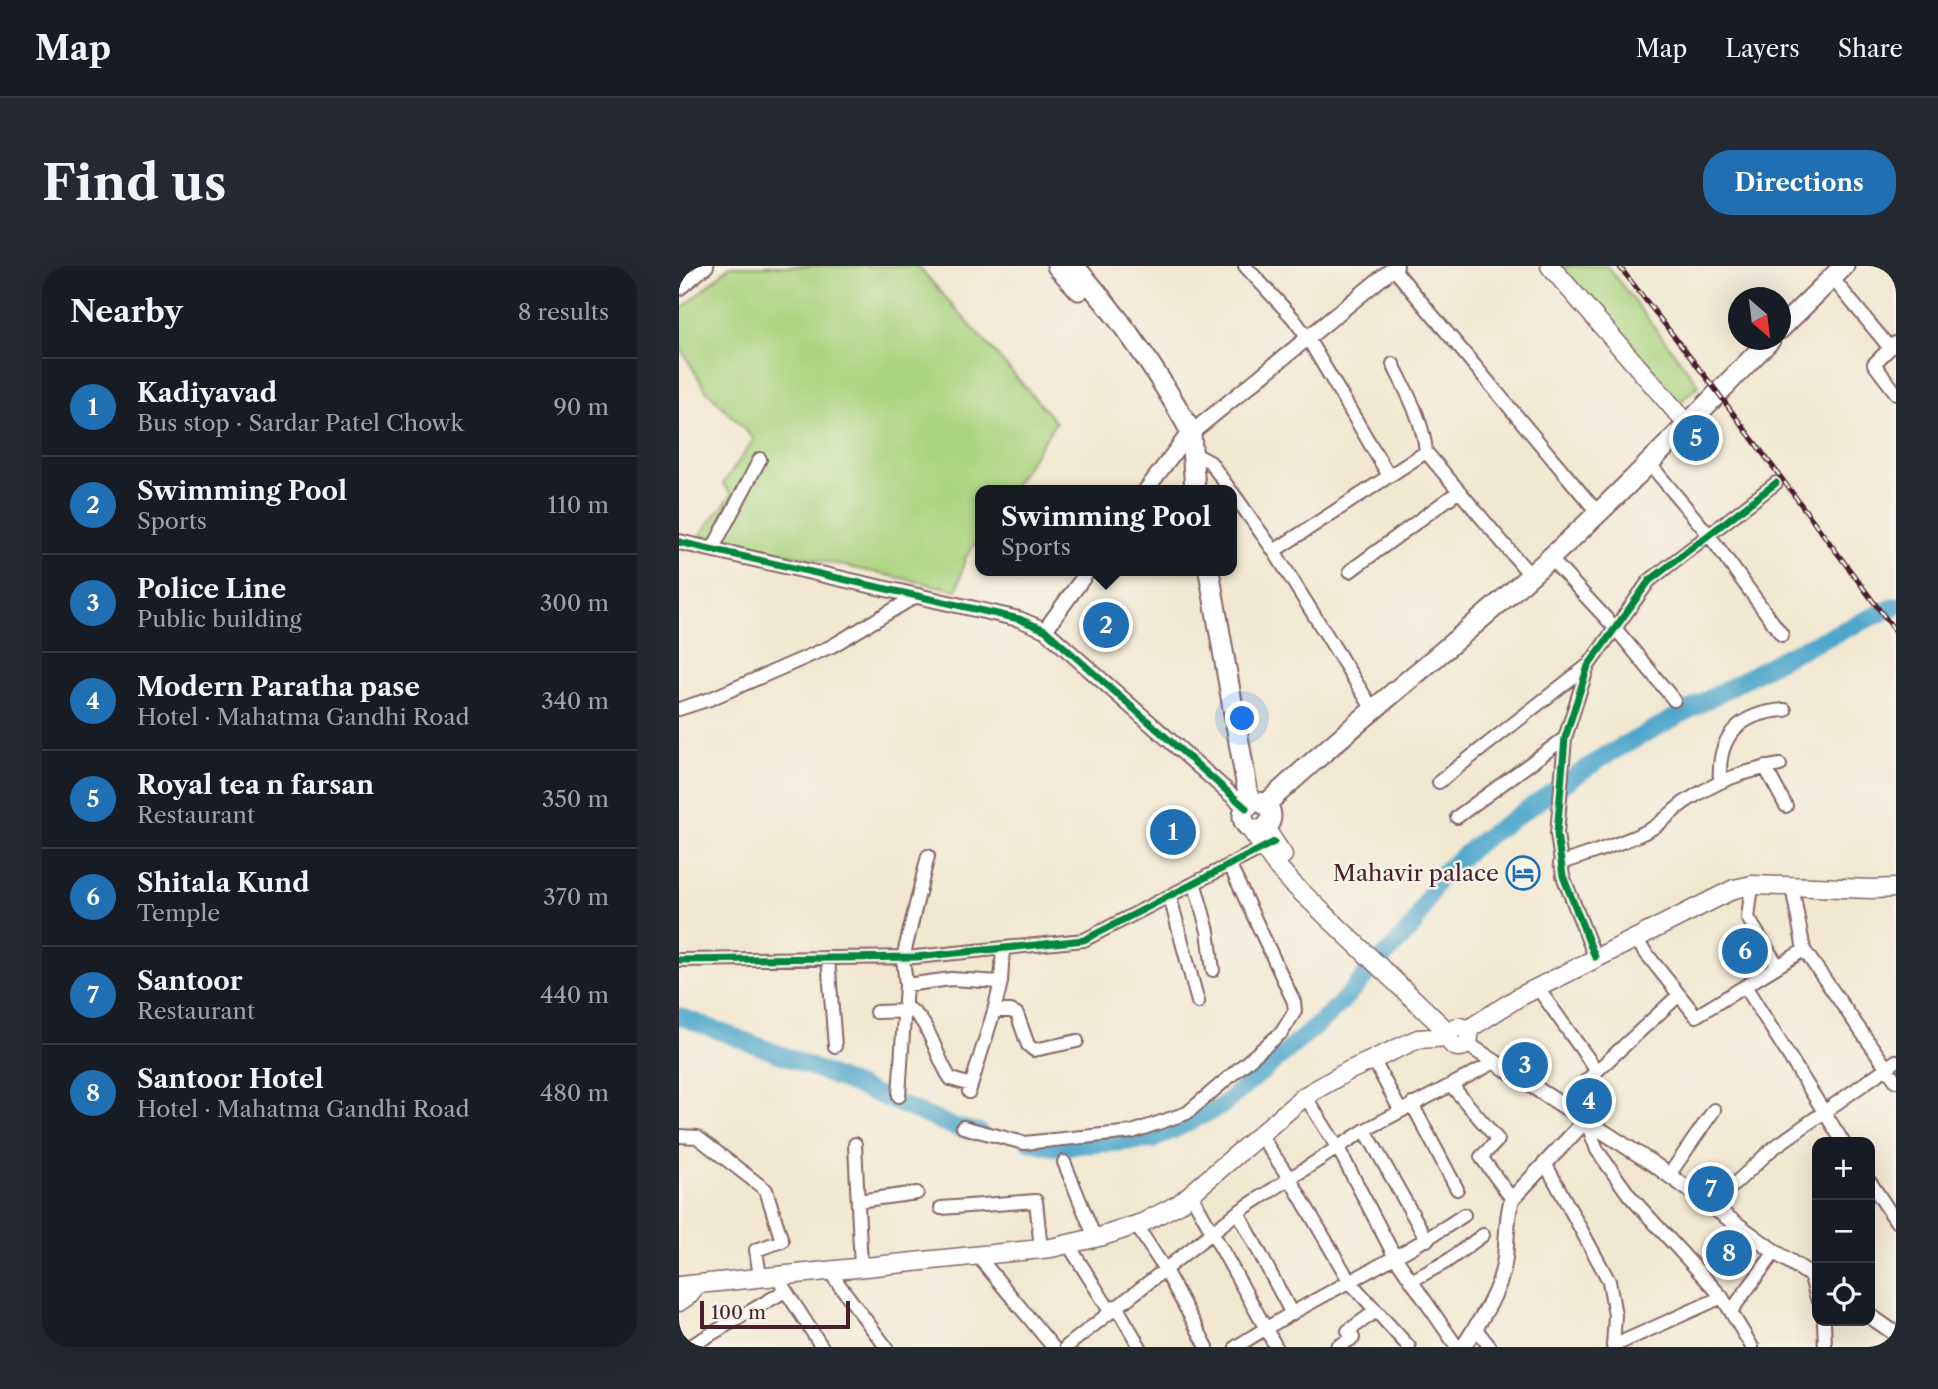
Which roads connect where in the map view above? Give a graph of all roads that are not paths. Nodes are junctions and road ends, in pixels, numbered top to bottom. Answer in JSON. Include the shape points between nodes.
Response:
{"nodes":[{"id":1,"x":708,"y":266,"type":"edge"},
{"id":2,"x":1057,"y":266,"type":"edge"},
{"id":3,"x":1075,"y":266,"type":"edge"},
{"id":4,"x":1245,"y":266,"type":"edge"},
{"id":5,"x":1550,"y":266,"type":"edge"},
{"id":6,"x":1394,"y":267,"type":"edge"},
{"id":7,"x":1836,"y":270,"type":"edge"},
{"id":8,"x":679,"y":289,"type":"edge"},
{"id":9,"x":1791,"y":306,"type":"edge"},
{"id":10,"x":1791,"y":317,"type":"edge"},
{"id":11,"x":1307,"y":337,"type":"junction"},
{"id":12,"x":1893,"y":345,"type":"edge"},
{"id":13,"x":1747,"y":350,"type":"edge"},
{"id":14,"x":1760,"y":350,"type":"edge"},
{"id":15,"x":1393,"y":364,"type":"dead end"},
{"id":16,"x":1896,"y":393,"type":"edge"},
{"id":17,"x":1685,"y":421,"type":"junction"},
{"id":18,"x":1191,"y":444,"type":"junction"},
{"id":19,"x":1426,"y":452,"type":"junction"},
{"id":20,"x":760,"y":459,"type":"dead end"},
{"id":21,"x":1649,"y":463,"type":"junction"},
{"id":22,"x":1389,"y":476,"type":"junction"},
{"id":23,"x":1776,"y":483,"type":"dead end"},
{"id":24,"x":1151,"y":485,"type":"edge"},
{"id":25,"x":1195,"y":485,"type":"edge"},
{"id":26,"x":1227,"y":485,"type":"edge"},
{"id":27,"x":1459,"y":491,"type":"junction"},
{"id":28,"x":1237,"y":499,"type":"edge"},
{"id":29,"x":1592,"y":506,"type":"junction"},
{"id":30,"x":1709,"y":535,"type":"junction"},
{"id":31,"x":679,"y":541,"type":"edge"},
{"id":32,"x":712,"y":550,"type":"junction"},
{"id":33,"x":1274,"y":551,"type":"junction"},
{"id":34,"x":1550,"y":558,"type":"junction"},
{"id":35,"x":1350,"y":571,"type":"dead end"},
{"id":36,"x":1528,"y":572,"type":"junction"},
{"id":37,"x":1084,"y":576,"type":"edge"},
{"id":38,"x":1210,"y":576,"type":"edge"},
{"id":39,"x":918,"y":595,"type":"junction"},
{"id":40,"x":1615,"y":628,"type":"junction"},
{"id":41,"x":1045,"y":630,"type":"junction"},
{"id":42,"x":1782,"y":635,"type":"dead end"},
{"id":43,"x":1588,"y":666,"type":"junction"},
{"id":44,"x":1674,"y":700,"type":"dead end"},
{"id":45,"x":1373,"y":708,"type":"junction"},
{"id":46,"x":679,"y":709,"type":"edge"},
{"id":47,"x":1785,"y":710,"type":"dead end"},
{"id":48,"x":1565,"y":738,"type":"junction"},
{"id":49,"x":1780,"y":765,"type":"dead end"},
{"id":50,"x":1765,"y":767,"type":"junction"},
{"id":51,"x":1439,"y":782,"type":"dead end"},
{"id":52,"x":1720,"y":782,"type":"junction"},
{"id":53,"x":1786,"y":806,"type":"dead end"},
{"id":54,"x":1457,"y":817,"type":"dead end"},
{"id":55,"x":1258,"y":821,"type":"junction"},
{"id":56,"x":928,"y":856,"type":"dead end"},
{"id":57,"x":1230,"y":866,"type":"junction"},
{"id":58,"x":1564,"y":876,"type":"junction"},
{"id":59,"x":1195,"y":885,"type":"junction"},
{"id":60,"x":1752,"y":885,"type":"junction"},
{"id":61,"x":1793,"y":887,"type":"junction"},
{"id":62,"x":1896,"y":888,"type":"edge"},
{"id":63,"x":1170,"y":897,"type":"junction"},
{"id":64,"x":1634,"y":938,"type":"junction"},
{"id":65,"x":1003,"y":948,"type":"junction"},
{"id":66,"x":1804,"y":950,"type":"junction"},
{"id":67,"x":1595,"y":957,"type":"junction"},
{"id":68,"x":828,"y":958,"type":"junction"},
{"id":69,"x":903,"y":958,"type":"junction"},
{"id":70,"x":679,"y":960,"type":"edge"},
{"id":71,"x":1778,"y":966,"type":"junction"},
{"id":72,"x":1213,"y":971,"type":"dead end"},
{"id":73,"x":1001,"y":982,"type":"junction"},
{"id":74,"x":906,"y":985,"type":"junction"},
{"id":75,"x":1745,"y":986,"type":"junction"},
{"id":76,"x":1537,"y":987,"type":"junction"},
{"id":77,"x":1679,"y":995,"type":"junction"},
{"id":78,"x":1198,"y":1002,"type":"dead end"},
{"id":79,"x":905,"y":1009,"type":"junction"},
{"id":80,"x":995,"y":1011,"type":"junction"},
{"id":81,"x":876,"y":1012,"type":"dead end"},
{"id":82,"x":1458,"y":1034,"type":"junction"},
{"id":83,"x":1077,"y":1041,"type":"dead end"},
{"id":84,"x":835,"y":1046,"type":"dead end"},
{"id":85,"x":1373,"y":1059,"type":"junction"},
{"id":86,"x":1495,"y":1062,"type":"junction"},
{"id":87,"x":1892,"y":1064,"type":"edge"},
{"id":88,"x":1597,"y":1071,"type":"junction"},
{"id":89,"x":1896,"y":1081,"type":"edge"},
{"id":90,"x":1451,"y":1085,"type":"junction"},
{"id":91,"x":899,"y":1096,"type":"dead end"},
{"id":92,"x":1305,"y":1096,"type":"junction"},
{"id":93,"x":1412,"y":1104,"type":"junction"},
{"id":94,"x":1561,"y":1104,"type":"junction"},
{"id":95,"x":1714,"y":1110,"type":"dead end"},
{"id":96,"x":1400,"y":1111,"type":"junction"},
{"id":97,"x":1824,"y":1112,"type":"junction"},
{"id":98,"x":1585,"y":1120,"type":"junction"},
{"id":99,"x":963,"y":1127,"type":"dead end"},
{"id":100,"x":1365,"y":1130,"type":"junction"},
{"id":101,"x":1260,"y":1135,"type":"junction"},
{"id":102,"x":679,"y":1136,"type":"edge"},
{"id":103,"x":1840,"y":1137,"type":"edge"},
{"id":104,"x":855,"y":1144,"type":"dead end"},
{"id":105,"x":1338,"y":1149,"type":"junction"},
{"id":106,"x":1064,"y":1162,"type":"dead end"},
{"id":107,"x":1546,"y":1165,"type":"junction"},
{"id":108,"x":1669,"y":1175,"type":"junction"},
{"id":109,"x":1290,"y":1179,"type":"junction"},
{"id":110,"x":1458,"y":1189,"type":"dead end"},
{"id":111,"x":1875,"y":1190,"type":"edge"},
{"id":112,"x":917,"y":1193,"type":"dead end"},
{"id":113,"x":1191,"y":1194,"type":"junction"},
{"id":114,"x":1512,"y":1199,"type":"junction"},
{"id":115,"x":858,"y":1201,"type":"junction"},
{"id":116,"x":1710,"y":1207,"type":"junction"},
{"id":117,"x":941,"y":1208,"type":"dead end"},
{"id":118,"x":1238,"y":1212,"type":"junction"},
{"id":119,"x":1464,"y":1215,"type":"dead end"},
{"id":120,"x":1896,"y":1221,"type":"edge"},
{"id":121,"x":1136,"y":1225,"type":"junction"},
{"id":122,"x":1212,"y":1231,"type":"junction"},
{"id":123,"x":1483,"y":1235,"type":"dead end"},
{"id":124,"x":1095,"y":1238,"type":"junction"},
{"id":125,"x":1427,"y":1240,"type":"junction"},
{"id":126,"x":1068,"y":1244,"type":"junction"},
{"id":127,"x":1041,"y":1249,"type":"junction"},
{"id":128,"x":1775,"y":1252,"type":"junction"},
{"id":129,"x":977,"y":1255,"type":"junction"},
{"id":130,"x":1395,"y":1257,"type":"junction"},
{"id":131,"x":861,"y":1267,"type":"junction"},
{"id":132,"x":1164,"y":1268,"type":"junction"},
{"id":133,"x":829,"y":1271,"type":"junction"},
{"id":134,"x":1812,"y":1276,"type":"edge"},
{"id":135,"x":1411,"y":1280,"type":"junction"},
{"id":136,"x":774,"y":1281,"type":"junction"},
{"id":137,"x":1350,"y":1282,"type":"junction"},
{"id":138,"x":680,"y":1295,"type":"edge"},
{"id":139,"x":1722,"y":1297,"type":"junction"},
{"id":140,"x":1113,"y":1308,"type":"junction"},
{"id":141,"x":1376,"y":1311,"type":"junction"},
{"id":142,"x":1731,"y":1311,"type":"junction"},
{"id":143,"x":1292,"y":1314,"type":"junction"},
{"id":144,"x":1875,"y":1319,"type":"edge"},
{"id":145,"x":1824,"y":1326,"type":"edge"},
{"id":146,"x":1265,"y":1328,"type":"junction"},
{"id":147,"x":1475,"y":1328,"type":"junction"},
{"id":148,"x":1896,"y":1334,"type":"edge"},
{"id":149,"x":693,"y":1346,"type":"edge"},
{"id":150,"x":822,"y":1347,"type":"edge"},
{"id":151,"x":886,"y":1347,"type":"edge"},
{"id":152,"x":1053,"y":1347,"type":"edge"},
{"id":153,"x":1067,"y":1347,"type":"edge"},
{"id":154,"x":1140,"y":1347,"type":"edge"},
{"id":155,"x":1207,"y":1347,"type":"edge"},
{"id":156,"x":1236,"y":1347,"type":"edge"},
{"id":157,"x":1276,"y":1347,"type":"edge"},
{"id":158,"x":1337,"y":1347,"type":"edge"},
{"id":159,"x":1409,"y":1347,"type":"edge"},
{"id":160,"x":1457,"y":1347,"type":"edge"},
{"id":161,"x":1463,"y":1347,"type":"edge"},
{"id":162,"x":1490,"y":1347,"type":"edge"},
{"id":163,"x":1613,"y":1347,"type":"edge"},
{"id":164,"x":1752,"y":1347,"type":"edge"},
{"id":165,"x":1825,"y":1347,"type":"edge"}],
"edges":[{"from":1,"to":8,"type":"street"},
{"from":2,"to":18,"type":"main road","via":[[1143,368]]},
{"from":3,"to":18,"type":"main road","via":[[1108,303],[1167,389]]},
{"from":4,"to":11,"type":"street"},
{"from":5,"to":17,"type":"main road"},
{"from":6,"to":11,"type":"street"},
{"from":6,"to":29,"type":"street"},
{"from":7,"to":9,"type":"main road"},
{"from":7,"to":10,"type":"main road"},
{"from":7,"to":12,"type":"street"},
{"from":11,"to":18,"type":"street"},
{"from":11,"to":22,"type":"street"},
{"from":12,"to":16,"type":"street","via":[[1874,364]]},
{"from":13,"to":17,"type":"main road"},
{"from":14,"to":17,"type":"main road"},
{"from":15,"to":19,"type":"street","via":[[1418,415]]},
{"from":17,"to":21,"type":"main road"},
{"from":17,"to":29,"type":"main road"},
{"from":18,"to":24,"type":"street"},
{"from":18,"to":25,"type":"main road"},
{"from":18,"to":26,"type":"street"},
{"from":19,"to":22,"type":"street"},
{"from":19,"to":27,"type":"street"},
{"from":20,"to":32,"type":"street"},
{"from":21,"to":30,"type":"street"},
{"from":21,"to":34,"type":"main road"},
{"from":22,"to":33,"type":"street"},
{"from":23,"to":30,"type":"street"},
{"from":27,"to":35,"type":"street"},
{"from":27,"to":36,"type":"street"},
{"from":28,"to":33,"type":"street"},
{"from":29,"to":36,"type":"main road"},
{"from":30,"to":40,"type":"street","via":[[1649,581]]},
{"from":30,"to":42,"type":"street"},
{"from":31,"to":32,"type":"street"},
{"from":32,"to":39,"type":"street"},
{"from":33,"to":45,"type":"street"},
{"from":34,"to":36,"type":"main road"},
{"from":34,"to":40,"type":"street"},
{"from":36,"to":45,"type":"main road"},
{"from":37,"to":41,"type":"street"},
{"from":38,"to":55,"type":"main road"},
{"from":39,"to":41,"type":"street","via":[[1019,619]]},
{"from":39,"to":46,"type":"street","via":[[832,646]]},
{"from":40,"to":43,"type":"street"},
{"from":40,"to":44,"type":"street"},
{"from":41,"to":55,"type":"street"},
{"from":43,"to":48,"type":"street"},
{"from":43,"to":51,"type":"street"},
{"from":45,"to":55,"type":"main road","via":[[1306,767]]},
{"from":47,"to":52,"type":"street","via":[[1755,716],[1733,729],[1720,758]]},
{"from":48,"to":54,"type":"street"},
{"from":48,"to":58,"type":"street","via":[[1557,834]]},
{"from":49,"to":50,"type":"street"},
{"from":50,"to":52,"type":"street"},
{"from":50,"to":53,"type":"street"},
{"from":52,"to":58,"type":"street","via":[[1653,828]]},
{"from":55,"to":57,"type":"street"},
{"from":55,"to":82,"type":"main road","via":[[1298,881]]},
{"from":56,"to":69,"type":"street"},
{"from":57,"to":59,"type":"street"},
{"from":57,"to":99,"type":"street","via":[[1294,1002],[1291,1021],[1273,1040],[1187,1112],[1132,1132],[1024,1143]]},
{"from":58,"to":67,"type":"street"},
{"from":59,"to":63,"type":"street"},
{"from":59,"to":72,"type":"street"},
{"from":60,"to":61,"type":"main road"},
{"from":60,"to":64,"type":"main road","via":[[1734,889]]},
{"from":60,"to":71,"type":"street","via":[[1748,918]]},
{"from":61,"to":62,"type":"main road"},
{"from":61,"to":66,"type":"street"},
{"from":63,"to":65,"type":"street","via":[[1084,940]]},
{"from":63,"to":78,"type":"street"},
{"from":64,"to":67,"type":"main road"},
{"from":64,"to":77,"type":"street"},
{"from":65,"to":69,"type":"street"},
{"from":65,"to":73,"type":"street"},
{"from":66,"to":71,"type":"street"},
{"from":66,"to":87,"type":"street"},
{"from":67,"to":76,"type":"main road"},
{"from":68,"to":69,"type":"street"},
{"from":68,"to":70,"type":"street"},
{"from":68,"to":84,"type":"street"},
{"from":69,"to":74,"type":"street"},
{"from":71,"to":75,"type":"street"},
{"from":73,"to":74,"type":"street","via":[[951,979]]},
{"from":73,"to":80,"type":"street"},
{"from":74,"to":79,"type":"street"},
{"from":75,"to":77,"type":"street","via":[[1696,1016]]},
{"from":75,"to":97,"type":"street"},
{"from":76,"to":82,"type":"main road"},
{"from":76,"to":88,"type":"street"},
{"from":77,"to":88,"type":"street"},
{"from":79,"to":80,"type":"street","via":[[921,1020],[951,1079],[970,1088]]},
{"from":79,"to":81,"type":"street"},
{"from":79,"to":91,"type":"street"},
{"from":80,"to":83,"type":"street","via":[[1017,1014],[1034,1050]]},
{"from":82,"to":85,"type":"main road","via":[[1418,1039]]},
{"from":82,"to":86,"type":"street"},
{"from":85,"to":92,"type":"main road"},
{"from":85,"to":96,"type":"street"},
{"from":86,"to":90,"type":"street"},
{"from":86,"to":94,"type":"street"},
{"from":87,"to":89,"type":"street"},
{"from":87,"to":97,"type":"street"},
{"from":88,"to":94,"type":"street"},
{"from":90,"to":93,"type":"street"},
{"from":90,"to":114,"type":"street","via":[[1498,1140],[1481,1157]]},
{"from":92,"to":101,"type":"main road"},
{"from":92,"to":105,"type":"street"},
{"from":93,"to":96,"type":"street"},
{"from":93,"to":110,"type":"street"},
{"from":94,"to":98,"type":"street"},
{"from":95,"to":108,"type":"street"},
{"from":96,"to":100,"type":"street"},
{"from":97,"to":103,"type":"street"},
{"from":97,"to":116,"type":"street","via":[[1772,1149]]},
{"from":98,"to":107,"type":"street"},
{"from":98,"to":108,"type":"street"},
{"from":98,"to":139,"type":"street","via":[[1597,1150],[1639,1208]]},
{"from":100,"to":105,"type":"street"},
{"from":100,"to":125,"type":"street"},
{"from":101,"to":109,"type":"street"},
{"from":101,"to":113,"type":"main road"},
{"from":102,"to":136,"type":"street","via":[[697,1137],[766,1190],[782,1241],[756,1250]]},
{"from":104,"to":115,"type":"street"},
{"from":105,"to":109,"type":"street"},
{"from":105,"to":130,"type":"street"},
{"from":106,"to":124,"type":"street"},
{"from":107,"to":114,"type":"street"},
{"from":107,"to":163,"type":"street","via":[[1609,1281],[1615,1315]]},
{"from":108,"to":116,"type":"street"},
{"from":109,"to":118,"type":"street"},
{"from":109,"to":137,"type":"street"},
{"from":111,"to":120,"type":"street"},
{"from":112,"to":115,"type":"street"},
{"from":113,"to":121,"type":"main road"},
{"from":113,"to":122,"type":"street"},
{"from":114,"to":147,"type":"street","via":[[1500,1280]]},
{"from":115,"to":131,"type":"street"},
{"from":116,"to":128,"type":"street"},
{"from":117,"to":127,"type":"street","via":[[1036,1201]]},
{"from":118,"to":122,"type":"street"},
{"from":118,"to":143,"type":"street"},
{"from":119,"to":125,"type":"street"},
{"from":121,"to":124,"type":"main road"},
{"from":121,"to":132,"type":"street"},
{"from":122,"to":132,"type":"street"},
{"from":122,"to":146,"type":"street"},
{"from":123,"to":135,"type":"street"},
{"from":124,"to":126,"type":"main road"},
{"from":125,"to":130,"type":"street"},
{"from":126,"to":127,"type":"main road"},
{"from":126,"to":140,"type":"street"},
{"from":127,"to":129,"type":"main road"},
{"from":128,"to":134,"type":"street"},
{"from":128,"to":142,"type":"street"},
{"from":129,"to":131,"type":"main road"},
{"from":129,"to":152,"type":"street"},
{"from":130,"to":135,"type":"street"},
{"from":130,"to":137,"type":"street"},
{"from":131,"to":133,"type":"main road"},
{"from":132,"to":140,"type":"street"},
{"from":132,"to":155,"type":"street"},
{"from":133,"to":136,"type":"main road"},
{"from":133,"to":151,"type":"street"},
{"from":135,"to":160,"type":"street"},
{"from":136,"to":138,"type":"main road","via":[[698,1284],[689,1295]]},
{"from":136,"to":149,"type":"street"},
{"from":136,"to":150,"type":"street"},
{"from":137,"to":141,"type":"street"},
{"from":137,"to":143,"type":"street"},
{"from":139,"to":142,"type":"street"},
{"from":139,"to":163,"type":"street"},
{"from":140,"to":153,"type":"street"},
{"from":140,"to":154,"type":"street"},
{"from":141,"to":158,"type":"street","via":[[1348,1331],[1353,1338]]},
{"from":141,"to":159,"type":"street"},
{"from":142,"to":164,"type":"street"},
{"from":143,"to":146,"type":"street"},
{"from":144,"to":148,"type":"street"},
{"from":145,"to":165,"type":"street"},
{"from":146,"to":156,"type":"street"},
{"from":146,"to":157,"type":"street"},
{"from":147,"to":161,"type":"street"},
{"from":147,"to":162,"type":"street"}]}
